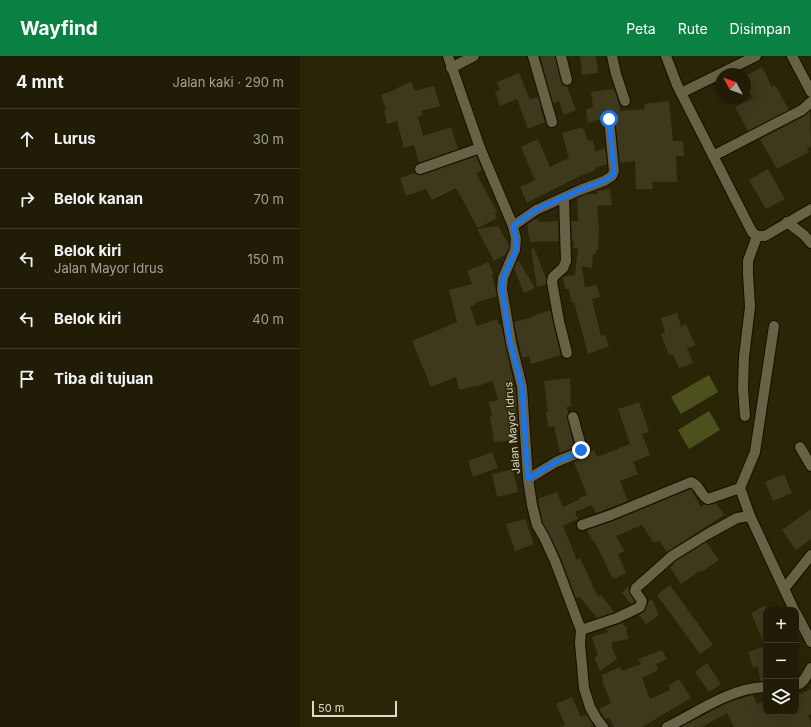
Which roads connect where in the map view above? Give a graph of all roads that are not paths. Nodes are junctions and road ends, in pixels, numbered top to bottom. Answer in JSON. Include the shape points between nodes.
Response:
{"nodes":[{"id":1,"x":448,"y":56,"type":"edge"},
{"id":2,"x":474,"y":56,"type":"edge"},
{"id":3,"x":533,"y":56,"type":"edge"},
{"id":4,"x":560,"y":56,"type":"edge"},
{"id":5,"x":612,"y":56,"type":"edge"},
{"id":6,"x":666,"y":56,"type":"edge"},
{"id":7,"x":756,"y":56,"type":"edge"},
{"id":8,"x":792,"y":56,"type":"edge"},
{"id":9,"x":451,"y":68,"type":"junction"},
{"id":10,"x":567,"y":80,"type":"dead end"},
{"id":11,"x":681,"y":92,"type":"junction"},
{"id":12,"x":811,"y":92,"type":"edge"},
{"id":13,"x":625,"y":101,"type":"dead end"},
{"id":14,"x":811,"y":102,"type":"edge"},
{"id":15,"x":609,"y":119,"type":"dead end"},
{"id":16,"x":552,"y":122,"type":"dead end"},
{"id":17,"x":480,"y":148,"type":"junction"},
{"id":18,"x":713,"y":156,"type":"junction"},
{"id":19,"x":420,"y":169,"type":"dead end"},
{"id":20,"x":564,"y":198,"type":"junction"},
{"id":21,"x":811,"y":209,"type":"edge"},
{"id":22,"x":787,"y":222,"type":"junction"},
{"id":23,"x":513,"y":226,"type":"junction"},
{"id":24,"x":757,"y":236,"type":"junction"},
{"id":25,"x":811,"y":243,"type":"edge"},
{"id":26,"x":774,"y":326,"type":"dead end"},
{"id":27,"x":567,"y":353,"type":"dead end"},
{"id":28,"x":745,"y":416,"type":"dead end"},
{"id":29,"x":573,"y":418,"type":"dead end"},
{"id":30,"x":800,"y":447,"type":"dead end"},
{"id":31,"x":811,"y":466,"type":"edge"},
{"id":32,"x":528,"y":479,"type":"junction"},
{"id":33,"x":740,"y":488,"type":"junction"},
{"id":34,"x":750,"y":516,"type":"junction"},
{"id":35,"x":582,"y":525,"type":"dead end"},
{"id":36,"x":811,"y":555,"type":"edge"},
{"id":37,"x":784,"y":589,"type":"junction"},
{"id":38,"x":793,"y":607,"type":"edge"},
{"id":39,"x":799,"y":619,"type":"edge"},
{"id":40,"x":581,"y":630,"type":"junction"},
{"id":41,"x":811,"y":642,"type":"edge"},
{"id":42,"x":811,"y":668,"type":"edge"},
{"id":43,"x":799,"y":685,"type":"edge"},
{"id":44,"x":763,"y":687,"type":"edge"},
{"id":45,"x":603,"y":727,"type":"edge"},
{"id":46,"x":667,"y":727,"type":"edge"}],
"edges":[{"from":1,"to":9,"type":"street","name":"Jalan Mayor Idrus"},
{"from":2,"to":9,"type":"street"},
{"from":3,"to":16,"type":"street"},
{"from":4,"to":10,"type":"street"},
{"from":5,"to":13,"type":"street"},
{"from":6,"to":11,"type":"street"},
{"from":7,"to":11,"type":"street"},
{"from":8,"to":12,"type":"street"},
{"from":9,"to":17,"type":"street","name":"Jalan Mayor Idrus"},
{"from":11,"to":18,"type":"street"},
{"from":14,"to":18,"type":"street","via":[[802,110]]},
{"from":15,"to":20,"type":"street","via":[[614,171],[612,176]]},
{"from":17,"to":19,"type":"street"},
{"from":17,"to":23,"type":"street","name":"Jalan Mayor Idrus"},
{"from":18,"to":24,"type":"street","via":[[752,232]]},
{"from":20,"to":23,"type":"street","via":[[536,210]]},
{"from":20,"to":27,"type":"street","via":[[566,261],[552,282]]},
{"from":21,"to":22,"type":"street"},
{"from":22,"to":24,"type":"street","via":[[765,236]]},
{"from":22,"to":25,"type":"street"},
{"from":23,"to":32,"type":"street","name":"Jalan Mayor Idrus","via":[[516,250],[503,278],[502,289],[510,342],[522,387]]},
{"from":24,"to":28,"type":"street","via":[[748,260],[750,307],[744,357]]},
{"from":26,"to":33,"type":"street","via":[[755,452]]},
{"from":29,"to":32,"type":"street","via":[[581,450]]},
{"from":30,"to":31,"type":"street"},
{"from":32,"to":40,"type":"street","name":"Jalan Mayor Idrus","via":[[537,525],[555,561]]},
{"from":33,"to":34,"type":"street"},
{"from":33,"to":35,"type":"street","via":[[708,499],[697,485],[691,482]]},
{"from":34,"to":37,"type":"street"},
{"from":34,"to":40,"type":"street","via":[[737,518],[672,556],[636,588],[636,594],[642,601],[640,607]]},
{"from":36,"to":37,"type":"street"},
{"from":37,"to":38,"type":"street"},
{"from":39,"to":41,"type":"street"},
{"from":40,"to":45,"type":"street","name":"Jalan Mayor Idrus","via":[[584,688],[590,707]]},
{"from":42,"to":43,"type":"street"},
{"from":44,"to":46,"type":"street","via":[[731,694]]}]}
